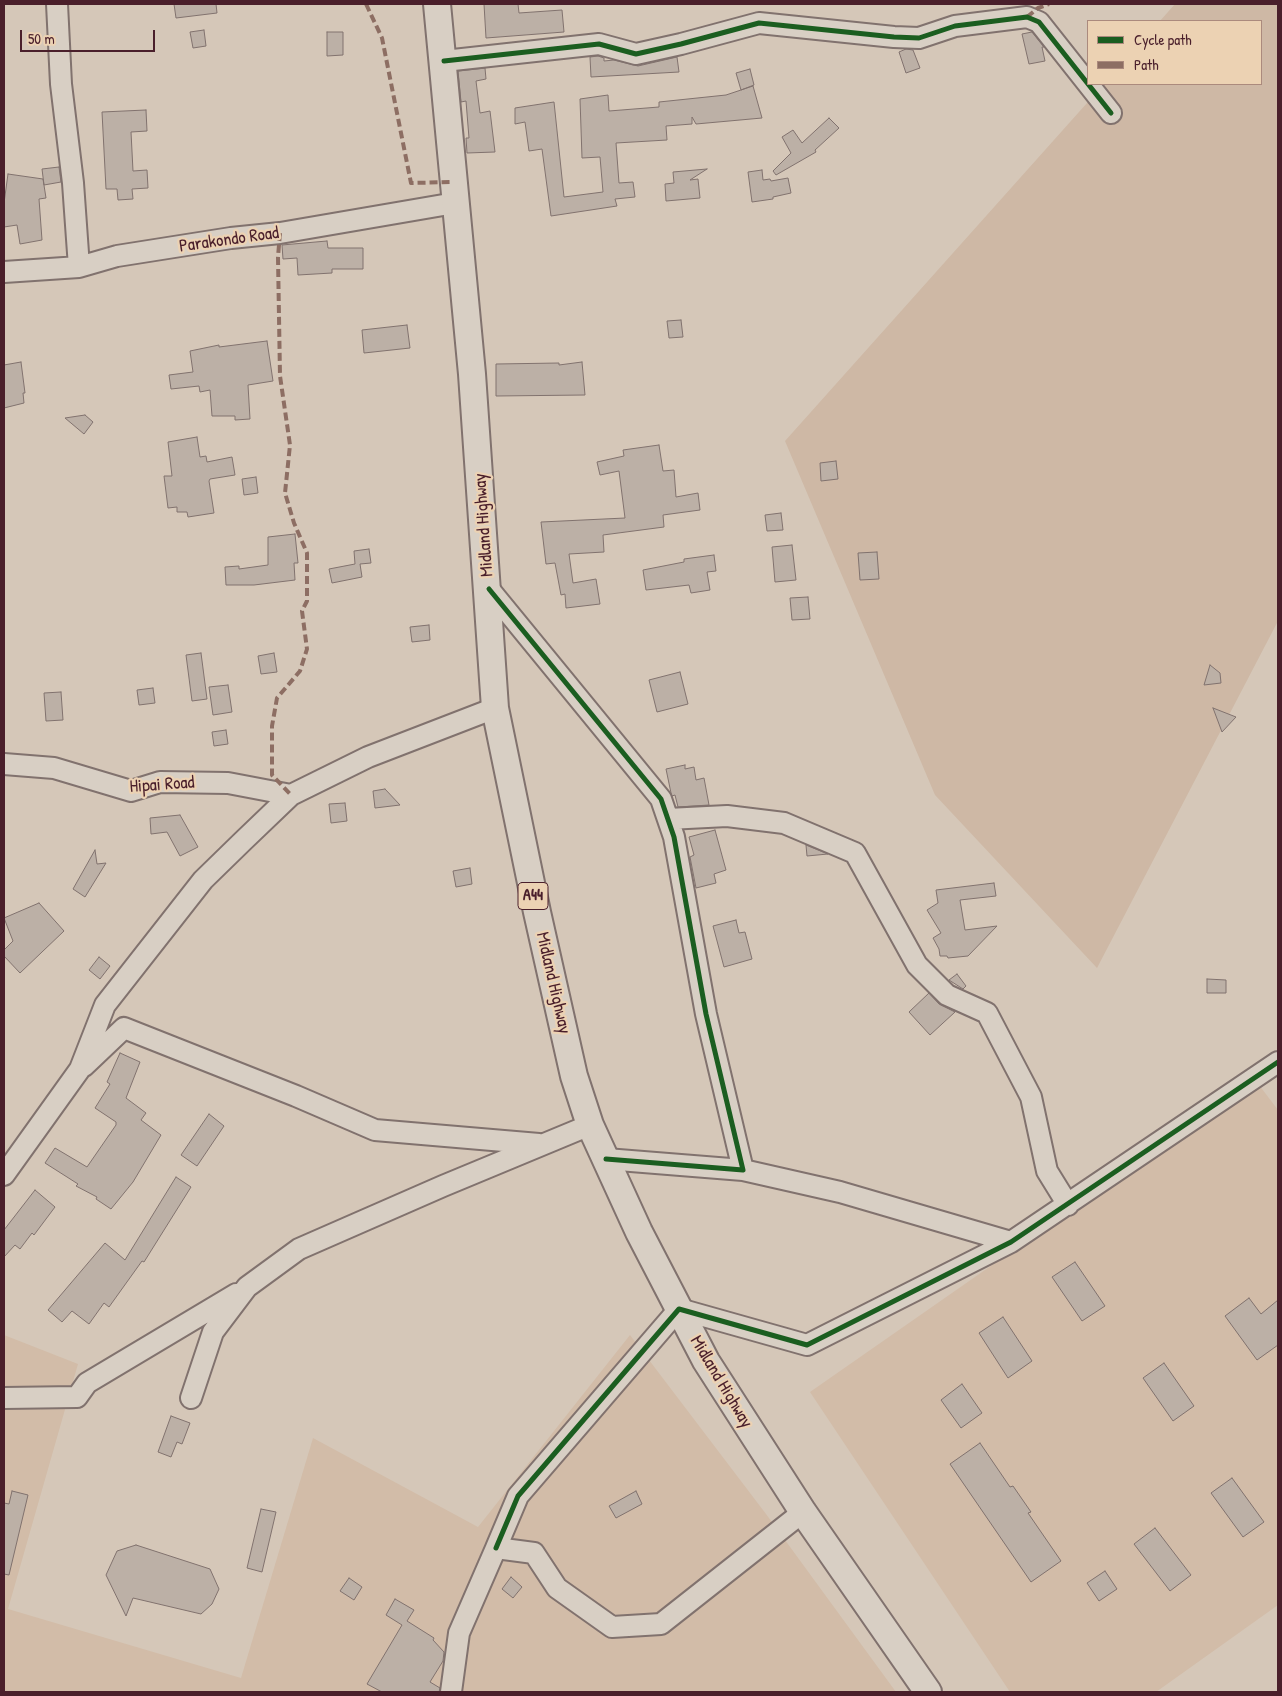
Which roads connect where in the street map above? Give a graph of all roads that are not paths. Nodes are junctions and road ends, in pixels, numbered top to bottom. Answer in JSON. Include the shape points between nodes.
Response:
{"nodes":[{"id":1,"x":57,"y":4,"type":"edge"},
{"id":2,"x":437,"y":4,"type":"edge"},
{"id":3,"x":444,"y":62,"type":"junction"},
{"id":4,"x":1087,"y":83,"type":"edge"},
{"id":5,"x":1089,"y":85,"type":"edge"},
{"id":6,"x":1111,"y":113,"type":"dead end"},
{"id":7,"x":455,"y":203,"type":"junction"},
{"id":8,"x":78,"y":267,"type":"junction"},
{"id":9,"x":4,"y":272,"type":"edge"},
{"id":10,"x":489,"y":589,"type":"junction"},
{"id":11,"x":495,"y":708,"type":"junction"},
{"id":12,"x":4,"y":764,"type":"edge"},
{"id":13,"x":291,"y":795,"type":"junction"},
{"id":14,"x":668,"y":819,"type":"junction"},
{"id":15,"x":1278,"y":1062,"type":"edge"},
{"id":16,"x":80,"y":1069,"type":"junction"},
{"id":17,"x":590,"y":1125,"type":"junction"},
{"id":18,"x":542,"y":1145,"type":"junction"},
{"id":19,"x":606,"y":1159,"type":"junction"},
{"id":20,"x":743,"y":1170,"type":"junction"},
{"id":21,"x":4,"y":1175,"type":"edge"},
{"id":22,"x":1068,"y":1204,"type":"junction"},
{"id":23,"x":1010,"y":1242,"type":"junction"},
{"id":24,"x":246,"y":1287,"type":"junction"},
{"id":25,"x":679,"y":1309,"type":"junction"},
{"id":26,"x":4,"y":1398,"type":"edge"},
{"id":27,"x":191,"y":1398,"type":"dead end"},
{"id":28,"x":803,"y":1512,"type":"junction"},
{"id":29,"x":496,"y":1548,"type":"junction"},
{"id":30,"x":451,"y":1692,"type":"edge"},
{"id":31,"x":928,"y":1692,"type":"edge"}],
"edges":[{"from":1,"to":8,"type":"street"},
{"from":2,"to":3,"type":"main road","name":"Midland Highway","number":"A44"},
{"from":3,"to":4,"type":"street","via":[[599,44],[636,54],[759,23],[920,38],[955,26],[1027,17],[1039,22]]},
{"from":3,"to":7,"type":"main road","name":"Midland Highway","number":"A44"},
{"from":5,"to":6,"type":"street"},
{"from":7,"to":8,"type":"street","name":"Parakondo Road","via":[[280,233],[117,256]]},
{"from":7,"to":10,"type":"main road","name":"Midland Highway","number":"A44"},
{"from":8,"to":9,"type":"street","name":"Parakondo Road"},
{"from":10,"to":11,"type":"main road","name":"Midland Highway","number":"A44"},
{"from":10,"to":14,"type":"street","via":[[661,800]]},
{"from":11,"to":13,"type":"street","via":[[368,757]]},
{"from":11,"to":17,"type":"main road","name":"Midland Highway","number":"A44","via":[[574,1076]]},
{"from":12,"to":13,"type":"street","name":"Hipai Road","via":[[54,768],[131,791],[160,782],[228,783]]},
{"from":13,"to":16,"type":"street","via":[[203,880],[105,1005]]},
{"from":14,"to":20,"type":"street","via":[[674,836],[706,1014]]},
{"from":14,"to":22,"type":"street","via":[[727,816],[784,823],[855,853],[917,965],[946,995],[987,1013],[1031,1097],[1047,1171]]},
{"from":15,"to":22,"type":"street"},
{"from":16,"to":18,"type":"street","via":[[124,1028],[375,1130]]},
{"from":16,"to":21,"type":"street"},
{"from":17,"to":18,"type":"street"},
{"from":17,"to":19,"type":"main road","name":"Midland Highway","number":"A44"},
{"from":18,"to":24,"type":"street","via":[[300,1248]]},
{"from":19,"to":20,"type":"street"},
{"from":19,"to":25,"type":"main road","name":"Midland Highway","number":"A44"},
{"from":20,"to":23,"type":"street","via":[[840,1192]]},
{"from":22,"to":23,"type":"street"},
{"from":23,"to":25,"type":"street","via":[[807,1345]]},
{"from":24,"to":26,"type":"street","via":[[87,1383],[78,1397]]},
{"from":24,"to":27,"type":"street","via":[[214,1332]]},
{"from":25,"to":28,"type":"main road","name":"Midland Highway","number":"A44","via":[[706,1361]]},
{"from":25,"to":29,"type":"street","via":[[518,1496]]},
{"from":28,"to":29,"type":"street","via":[[661,1624],[612,1627],[557,1588],[534,1552]]},
{"from":28,"to":31,"type":"main road","name":"Midland Highway","number":"A44"},
{"from":29,"to":30,"type":"street","via":[[459,1633]]}]}
